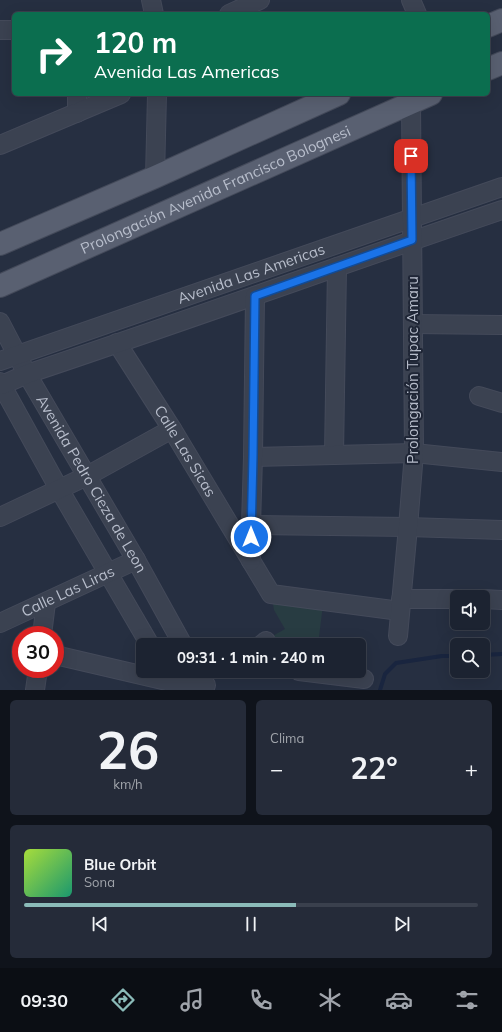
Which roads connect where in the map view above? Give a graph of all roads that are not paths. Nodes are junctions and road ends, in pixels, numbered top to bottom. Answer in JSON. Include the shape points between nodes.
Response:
{"nodes":[{"id":1,"x":260,"y":0,"type":"edge"},
{"id":2,"x":411,"y":0,"type":"edge"},
{"id":3,"x":233,"y":12,"type":"edge"},
{"id":4,"x":416,"y":12,"type":"edge"},
{"id":5,"x":502,"y":20,"type":"edge"},
{"id":6,"x":490,"y":25,"type":"edge"},
{"id":7,"x":0,"y":30,"type":"edge"},
{"id":8,"x":12,"y":30,"type":"edge"},
{"id":9,"x":502,"y":62,"type":"edge"},
{"id":10,"x":490,"y":68,"type":"edge"},
{"id":11,"x":77,"y":96,"type":"edge"},
{"id":12,"x":116,"y":96,"type":"edge"},
{"id":13,"x":157,"y":96,"type":"edge"},
{"id":14,"x":334,"y":96,"type":"edge"},
{"id":15,"x":427,"y":96,"type":"edge"},
{"id":16,"x":411,"y":103,"type":"junction"},
{"id":17,"x":77,"y":113,"type":"junction"},
{"id":18,"x":1,"y":143,"type":"edge"},
{"id":19,"x":155,"y":177,"type":"junction"},
{"id":20,"x":502,"y":187,"type":"edge"},
{"id":21,"x":502,"y":210,"type":"edge"},
{"id":22,"x":412,"y":219,"type":"junction"},
{"id":23,"x":412,"y":240,"type":"junction"},
{"id":24,"x":0,"y":244,"type":"edge"},
{"id":25,"x":337,"y":267,"type":"junction"},
{"id":26,"x":0,"y":286,"type":"edge"},
{"id":27,"x":255,"y":296,"type":"junction"},
{"id":28,"x":0,"y":322,"type":"edge"},
{"id":29,"x":413,"y":324,"type":"junction"},
{"id":30,"x":501,"y":325,"type":"edge"},
{"id":31,"x":117,"y":343,"type":"junction"},
{"id":32,"x":17,"y":355,"type":"junction"},
{"id":33,"x":0,"y":361,"type":"edge"},
{"id":34,"x":27,"y":374,"type":"junction"},
{"id":35,"x":1,"y":383,"type":"edge"},
{"id":36,"x":38,"y":392,"type":"junction"},
{"id":37,"x":479,"y":396,"type":"dead end"},
{"id":38,"x":502,"y":403,"type":"edge"},
{"id":39,"x":6,"y":405,"type":"edge"},
{"id":40,"x":172,"y":429,"type":"junction"},
{"id":41,"x":414,"y":453,"type":"junction"},
{"id":42,"x":334,"y":455,"type":"junction"},
{"id":43,"x":253,"y":456,"type":"junction"},
{"id":44,"x":502,"y":462,"type":"edge"},
{"id":45,"x":87,"y":476,"type":"junction"},
{"id":46,"x":59,"y":489,"type":"junction"},
{"id":47,"x":0,"y":517,"type":"edge"},
{"id":48,"x":251,"y":525,"type":"junction"},
{"id":49,"x":408,"y":527,"type":"junction"},
{"id":50,"x":502,"y":530,"type":"edge"},
{"id":51,"x":136,"y":560,"type":"junction"},
{"id":52,"x":251,"y":561,"type":"junction"},
{"id":53,"x":108,"y":573,"type":"junction"},
{"id":54,"x":450,"y":600,"type":"edge"},
{"id":55,"x":490,"y":600,"type":"edge"},
{"id":56,"x":502,"y":600,"type":"edge"},
{"id":57,"x":46,"y":603,"type":"junction"},
{"id":58,"x":401,"y":605,"type":"junction"},
{"id":59,"x":0,"y":623,"type":"edge"},
{"id":60,"x":43,"y":626,"type":"edge"},
{"id":61,"x":398,"y":636,"type":"dead end"},
{"id":62,"x":146,"y":638,"type":"edge"},
{"id":63,"x":179,"y":638,"type":"edge"},
{"id":64,"x":64,"y":657,"type":"edge"},
{"id":65,"x":37,"y":678,"type":"edge"},
{"id":66,"x":356,"y":678,"type":"edge"},
{"id":67,"x":364,"y":679,"type":"dead end"},
{"id":68,"x":162,"y":682,"type":"edge"},
{"id":69,"x":204,"y":682,"type":"edge"},
{"id":70,"x":35,"y":690,"type":"edge"}],
"edges":[{"from":1,"to":3,"type":"street"},
{"from":2,"to":4,"type":"street"},
{"from":5,"to":6,"type":"main road"},
{"from":7,"to":8,"type":"street"},
{"from":9,"to":10,"type":"main road"},
{"from":11,"to":17,"type":"street"},
{"from":12,"to":17,"type":"street"},
{"from":13,"to":19,"type":"street"},
{"from":14,"to":19,"type":"main road"},
{"from":15,"to":16,"type":"main road","name":"Prolongación Avenida Francisco Bolognesi"},
{"from":16,"to":22,"type":"street","name":"Prolongación Tupac Amaru"},
{"from":16,"to":26,"type":"main road","name":"Prolongación Avenida Francisco Bolognesi"},
{"from":17,"to":18,"type":"street"},
{"from":19,"to":24,"type":"main road"},
{"from":20,"to":22,"type":"street","name":"Avenida Las Americas"},
{"from":21,"to":23,"type":"street","name":"Avenida Las Americas"},
{"from":22,"to":23,"type":"street","name":"Prolongación Tupac Amaru"},
{"from":22,"to":32,"type":"street","name":"Avenida Las Americas"},
{"from":23,"to":25,"type":"street","name":"Avenida Las Americas"},
{"from":23,"to":29,"type":"street","name":"Prolongación Tupac Amaru"},
{"from":25,"to":27,"type":"street","name":"Avenida Las Americas"},
{"from":25,"to":42,"type":"street"},
{"from":27,"to":31,"type":"street","name":"Avenida Las Americas"},
{"from":27,"to":43,"type":"street"},
{"from":28,"to":32,"type":"street","name":"Avenida Pedro Cieza de Leon"},
{"from":29,"to":30,"type":"street"},
{"from":29,"to":41,"type":"street","name":"Prolongación Tupac Amaru"},
{"from":31,"to":34,"type":"street","name":"Avenida Las Americas"},
{"from":31,"to":40,"type":"street","name":"Calle Las Sicas"},
{"from":32,"to":33,"type":"street","name":"Avenida Las Americas"},
{"from":32,"to":34,"type":"street","name":"Avenida Pedro Cieza de Leon"},
{"from":34,"to":35,"type":"street","name":"Avenida Las Americas"},
{"from":34,"to":36,"type":"street","name":"Avenida Pedro Cieza de Leon"},
{"from":35,"to":39,"type":"street","name":"Avenida Pedro Cieza de Leon"},
{"from":36,"to":39,"type":"street"},
{"from":36,"to":45,"type":"street","name":"Avenida Pedro Cieza de Leon"},
{"from":37,"to":38,"type":"street"},
{"from":39,"to":46,"type":"street","name":"Avenida Pedro Cieza de Leon"},
{"from":40,"to":45,"type":"street"},
{"from":40,"to":52,"type":"street","name":"Calle Las Sicas"},
{"from":41,"to":42,"type":"street"},
{"from":41,"to":44,"type":"street"},
{"from":41,"to":49,"type":"street","name":"Prolongación Tupac Amaru"},
{"from":42,"to":43,"type":"street"},
{"from":43,"to":48,"type":"street"},
{"from":45,"to":46,"type":"street"},
{"from":45,"to":51,"type":"street","name":"Avenida Pedro Cieza de Leon"},
{"from":46,"to":47,"type":"street"},
{"from":46,"to":53,"type":"street","name":"Avenida Pedro Cieza de Leon"},
{"from":48,"to":49,"type":"street"},
{"from":48,"to":52,"type":"street"},
{"from":49,"to":50,"type":"street"},
{"from":49,"to":58,"type":"street","name":"Prolongación Tupac Amaru"},
{"from":51,"to":53,"type":"street","name":"Calle Las Liras"},
{"from":51,"to":63,"type":"street","name":"Avenida Pedro Cieza de Leon"},
{"from":52,"to":58,"type":"street","name":"Calle Las Sicas","via":[[271,594]]},
{"from":53,"to":57,"type":"street","name":"Calle Las Liras"},
{"from":53,"to":62,"type":"street","name":"Avenida Pedro Cieza de Leon"},
{"from":54,"to":58,"type":"street"},
{"from":55,"to":56,"type":"street"},
{"from":57,"to":59,"type":"street","name":"Calle Las Liras"},
{"from":57,"to":60,"type":"street"},
{"from":58,"to":61,"type":"street","name":"Prolongación Tupac Amaru"},
{"from":64,"to":68,"type":"street"},
{"from":65,"to":70,"type":"street"},
{"from":66,"to":67,"type":"street"},
{"from":68,"to":69,"type":"street"}]}
